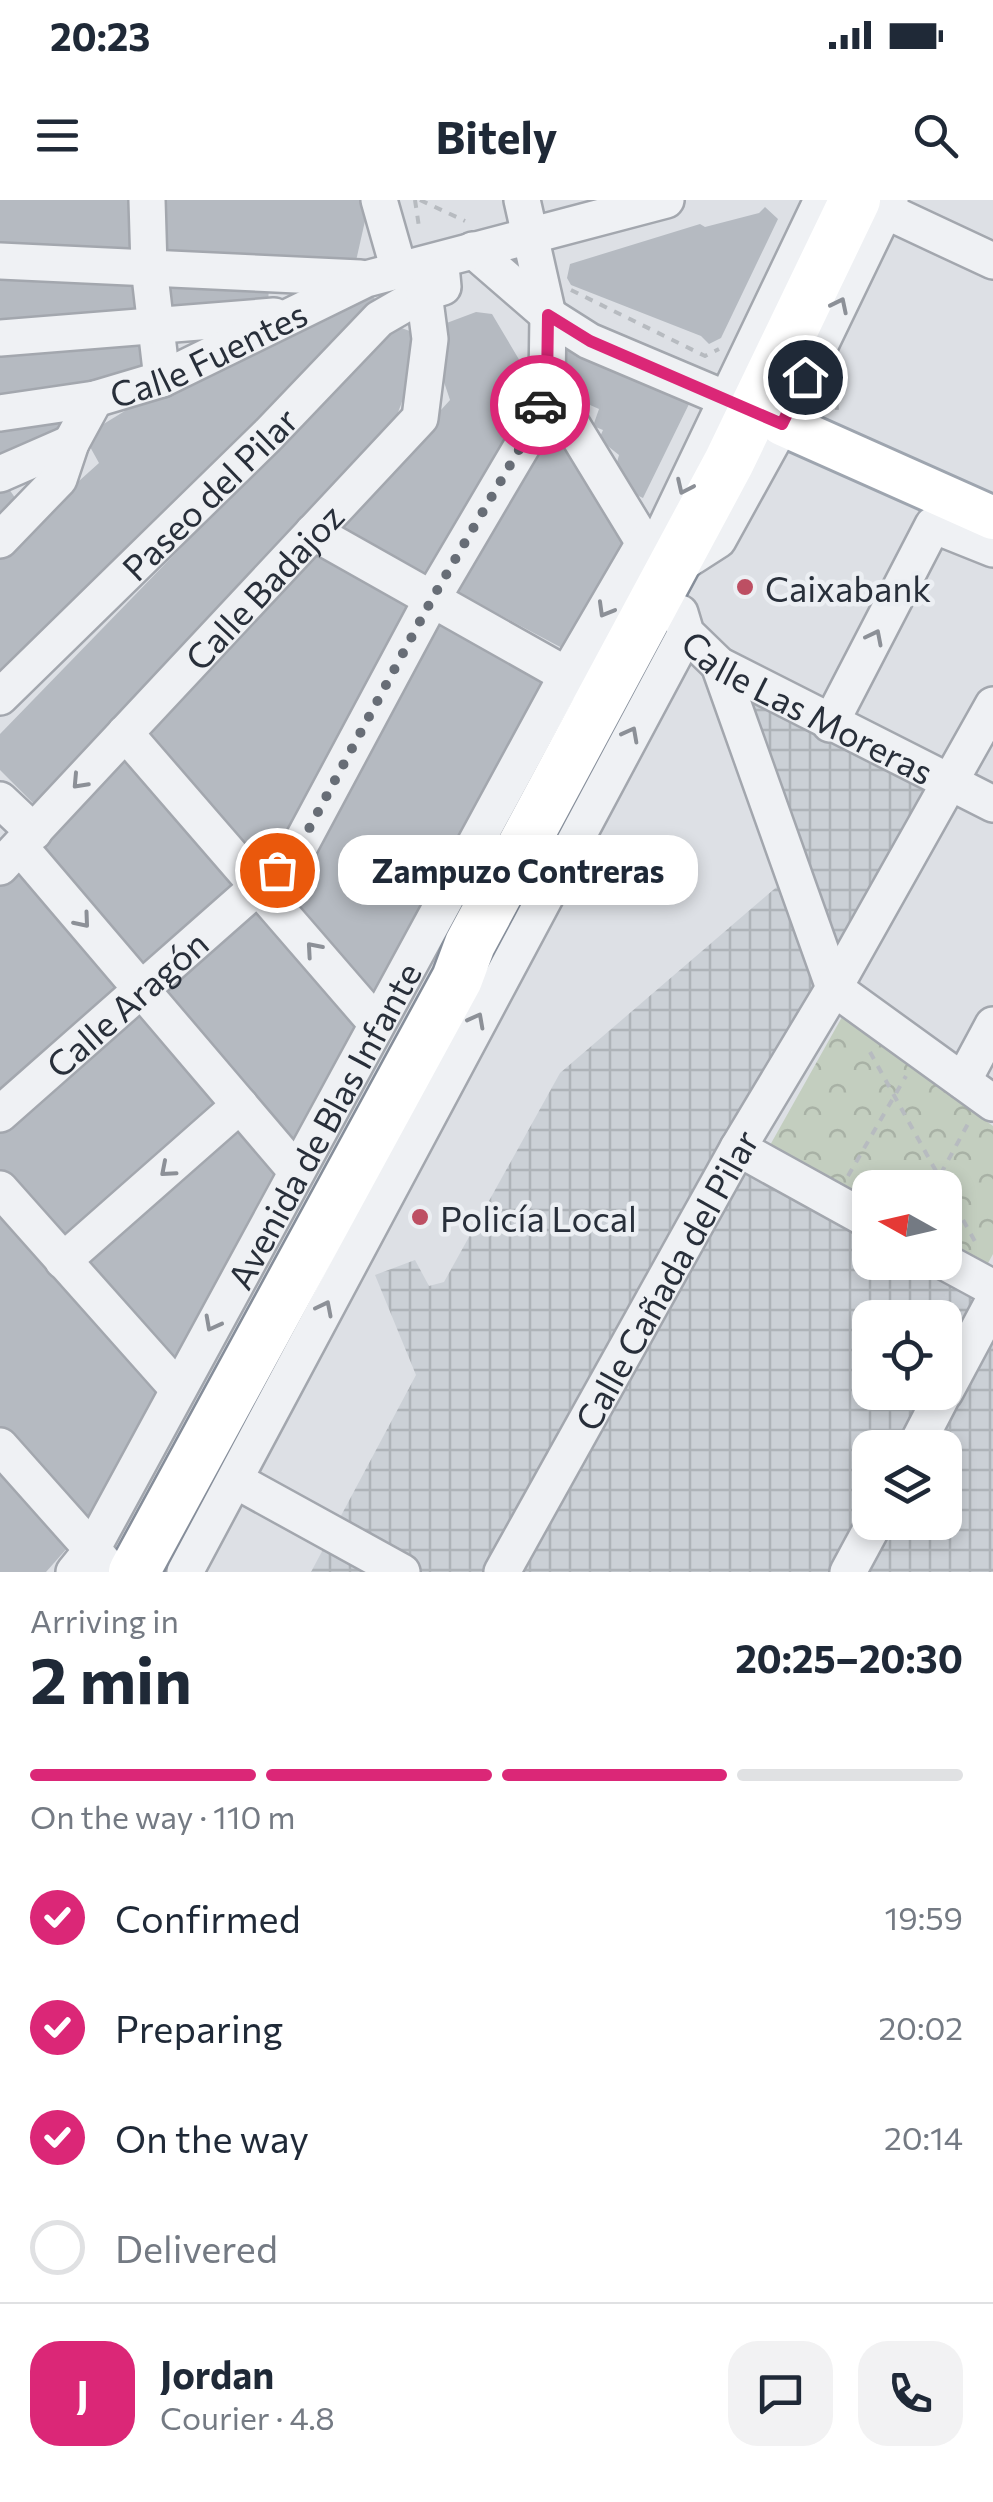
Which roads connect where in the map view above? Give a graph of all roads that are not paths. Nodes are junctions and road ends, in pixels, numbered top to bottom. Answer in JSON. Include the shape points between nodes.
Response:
{"nodes":[{"id":1,"x":148,"y":200,"type":"edge"},
{"id":2,"x":379,"y":200,"type":"edge"},
{"id":3,"x":666,"y":200,"type":"edge"},
{"id":4,"x":822,"y":200,"type":"edge"},
{"id":5,"x":877,"y":203,"type":"edge"},
{"id":6,"x":526,"y":216,"type":"edge"},
{"id":7,"x":473,"y":250,"type":"junction"},
{"id":8,"x":0,"y":261,"type":"edge"},
{"id":9,"x":993,"y":261,"type":"edge"},
{"id":10,"x":149,"y":267,"type":"junction"},
{"id":11,"x":408,"y":279,"type":"junction"},
{"id":12,"x":557,"y":301,"type":"junction"},
{"id":13,"x":290,"y":315,"type":"junction"},
{"id":14,"x":155,"y":323,"type":"junction"},
{"id":15,"x":0,"y":338,"type":"edge"},
{"id":16,"x":162,"y":379,"type":"junction"},
{"id":17,"x":547,"y":384,"type":"junction"},
{"id":18,"x":95,"y":399,"type":"junction"},
{"id":19,"x":754,"y":412,"type":"junction"},
{"id":20,"x":0,"y":413,"type":"edge"},
{"id":21,"x":71,"y":443,"type":"junction"},
{"id":22,"x":5,"y":472,"type":"edge"},
{"id":23,"x":35,"y":508,"type":"junction"},
{"id":24,"x":993,"y":518,"type":"edge"},
{"id":25,"x":312,"y":532,"type":"junction"},
{"id":26,"x":0,"y":540,"type":"edge"},
{"id":27,"x":993,"y":550,"type":"edge"},
{"id":28,"x":661,"y":579,"type":"junction"},
{"id":29,"x":432,"y":599,"type":"junction"},
{"id":30,"x":720,"y":665,"type":"junction"},
{"id":31,"x":586,"y":685,"type":"junction"},
{"id":32,"x":0,"y":698,"type":"edge"},
{"id":33,"x":993,"y":705,"type":"edge"},
{"id":34,"x":830,"y":724,"type":"junction"},
{"id":35,"x":125,"y":733,"type":"junction"},
{"id":36,"x":952,"y":782,"type":"junction"},
{"id":37,"x":0,"y":800,"type":"edge"},
{"id":38,"x":993,"y":804,"type":"edge"},
{"id":39,"x":18,"y":849,"type":"edge"},
{"id":40,"x":259,"y":887,"type":"junction"},
{"id":41,"x":470,"y":944,"type":"junction"},
{"id":42,"x":834,"y":988,"type":"junction"},
{"id":43,"x":141,"y":989,"type":"junction"},
{"id":44,"x":376,"y":1023,"type":"junction"},
{"id":45,"x":993,"y":1025,"type":"edge"},
{"id":46,"x":977,"y":1098,"type":"edge"},
{"id":47,"x":240,"y":1106,"type":"junction"},
{"id":48,"x":0,"y":1114,"type":"edge"},
{"id":49,"x":738,"y":1148,"type":"junction"},
{"id":50,"x":296,"y":1171,"type":"junction"},
{"id":51,"x":0,"y":1189,"type":"edge"},
{"id":52,"x":852,"y":1211,"type":"edge"},
{"id":53,"x":64,"y":1261,"type":"junction"},
{"id":54,"x":962,"y":1271,"type":"edge"},
{"id":55,"x":993,"y":1288,"type":"edge"},
{"id":56,"x":261,"y":1292,"type":"junction"},
{"id":57,"x":993,"y":1302,"type":"edge"},
{"id":58,"x":962,"y":1360,"type":"edge"},
{"id":59,"x":178,"y":1389,"type":"junction"},
{"id":60,"x":0,"y":1446,"type":"edge"},
{"id":61,"x":215,"y":1468,"type":"junction"},
{"id":62,"x":865,"y":1540,"type":"edge"},
{"id":63,"x":106,"y":1565,"type":"edge"},
{"id":64,"x":185,"y":1572,"type":"edge"},
{"id":65,"x":402,"y":1572,"type":"edge"},
{"id":66,"x":502,"y":1572,"type":"edge"},
{"id":67,"x":848,"y":1572,"type":"edge"}],
"edges":[{"from":1,"to":10,"type":"street"},
{"from":2,"to":11,"type":"street","name":"Calle Badajoz"},
{"from":3,"to":6,"type":"street"},
{"from":4,"to":19,"type":"street","via":[[757,341]]},
{"from":5,"to":9,"type":"street"},
{"from":5,"to":19,"type":"highway","name":"Avenida de Blas Infante"},
{"from":19,"to":5,"type":"street","one_way":true,"via":[[810,366]]},
{"from":6,"to":7,"type":"street"},
{"from":6,"to":12,"type":"street","name":"Calle Aragón"},
{"from":7,"to":11,"type":"street"},
{"from":7,"to":12,"type":"street"},
{"from":8,"to":10,"type":"street"},
{"from":10,"to":11,"type":"street"},
{"from":10,"to":14,"type":"street"},
{"from":11,"to":13,"type":"street","name":"Calle Fuentes"},
{"from":11,"to":25,"type":"street","name":"Calle Badajoz","via":[[430,339],[420,418]]},
{"from":11,"to":32,"type":"street","name":"Paseo del Pilar","via":[[270,434]]},
{"from":12,"to":17,"type":"street","name":"Calle Aragón"},
{"from":12,"to":19,"type":"street","via":[[590,341]]},
{"from":13,"to":14,"type":"street"},
{"from":13,"to":16,"type":"street","name":"Calle Fuentes"},
{"from":14,"to":15,"type":"street"},
{"from":14,"to":16,"type":"street"},
{"from":16,"to":18,"type":"street","name":"Calle Fuentes"},
{"from":17,"to":28,"type":"street","name":"Calle Las Moreras"},
{"from":17,"to":29,"type":"street","name":"Calle Aragón","via":[[534,424]]},
{"from":18,"to":20,"type":"street"},
{"from":18,"to":21,"type":"street","name":"Calle Fuentes"},
{"from":19,"to":24,"type":"main road"},
{"from":19,"to":28,"type":"highway","name":"Avenida de Blas Infante"},
{"from":21,"to":22,"type":"street"},
{"from":21,"to":23,"type":"street","name":"Calle Fuentes","via":[[59,478]]},
{"from":22,"to":23,"type":"street"},
{"from":23,"to":26,"type":"street","name":"Calle Fuentes"},
{"from":25,"to":29,"type":"street"},
{"from":25,"to":35,"type":"street","name":"Calle Badajoz"},
{"from":34,"to":27,"type":"street","one_way":true,"via":[[933,525]]},
{"from":28,"to":30,"type":"street","name":"Calle Las Moreras"},
{"from":28,"to":31,"type":"highway","name":"Avenida de Blas Infante"},
{"from":28,"to":31,"type":"street","name":"Avenida de Blas Infante","one_way":true},
{"from":61,"to":28,"type":"street","name":"Avenida de Blas Infante","one_way":true,"via":[[410,1144]]},
{"from":29,"to":31,"type":"street"},
{"from":29,"to":40,"type":"street","name":"Calle Aragón","via":[[296,853]]},
{"from":30,"to":34,"type":"street","name":"Calle Las Moreras"},
{"from":30,"to":42,"type":"street"},
{"from":31,"to":41,"type":"highway","name":"Avenida de Blas Infante"},
{"from":31,"to":44,"type":"street","name":"Avenida de Blas Infante"},
{"from":33,"to":36,"type":"street","name":"Calle Cañada del Pilar"},
{"from":34,"to":36,"type":"street","name":"Calle Las Moreras"},
{"from":35,"to":39,"type":"street","name":"Calle Badajoz","one_way":true},
{"from":35,"to":40,"type":"street"},
{"from":36,"to":38,"type":"street","name":"Calle Las Moreras"},
{"from":36,"to":42,"type":"street","name":"Calle Cañada del Pilar"},
{"from":37,"to":39,"type":"street"},
{"from":39,"to":43,"type":"street","one_way":true},
{"from":40,"to":43,"type":"street","name":"Calle Aragón"},
{"from":44,"to":40,"type":"street","one_way":true},
{"from":41,"to":56,"type":"highway","name":"Avenida de Blas Infante","via":[[445,971],[358,1115]]},
{"from":41,"to":61,"type":"highway","name":"Avenida de Blas Infante"},
{"from":42,"to":46,"type":"street"},
{"from":42,"to":49,"type":"street","name":"Calle Cañada del Pilar"},
{"from":43,"to":47,"type":"street"},
{"from":43,"to":48,"type":"street","name":"Calle Aragón"},
{"from":44,"to":50,"type":"street","name":"Avenida de Blas Infante"},
{"from":45,"to":46,"type":"street"},
{"from":47,"to":50,"type":"street"},
{"from":47,"to":53,"type":"street","one_way":true},
{"from":49,"to":52,"type":"street"},
{"from":49,"to":66,"type":"street","name":"Calle Cañada del Pilar"},
{"from":50,"to":59,"type":"street","name":"Avenida de Blas Infante","one_way":true},
{"from":51,"to":53,"type":"street"},
{"from":53,"to":59,"type":"street"},
{"from":54,"to":55,"type":"street"},
{"from":56,"to":61,"type":"highway","via":[[257,1323],[200,1429]]},
{"from":56,"to":63,"type":"highway","name":"Avenida de Blas Infante"},
{"from":57,"to":58,"type":"street"},
{"from":59,"to":63,"type":"street","name":"Avenida de Blas Infante"},
{"from":60,"to":63,"type":"street"},
{"from":61,"to":63,"type":"highway","name":"Avenida de Blas Infante"},
{"from":61,"to":64,"type":"street","name":"Avenida de Blas Infante"},
{"from":61,"to":65,"type":"street"},
{"from":62,"to":67,"type":"street"}]}
